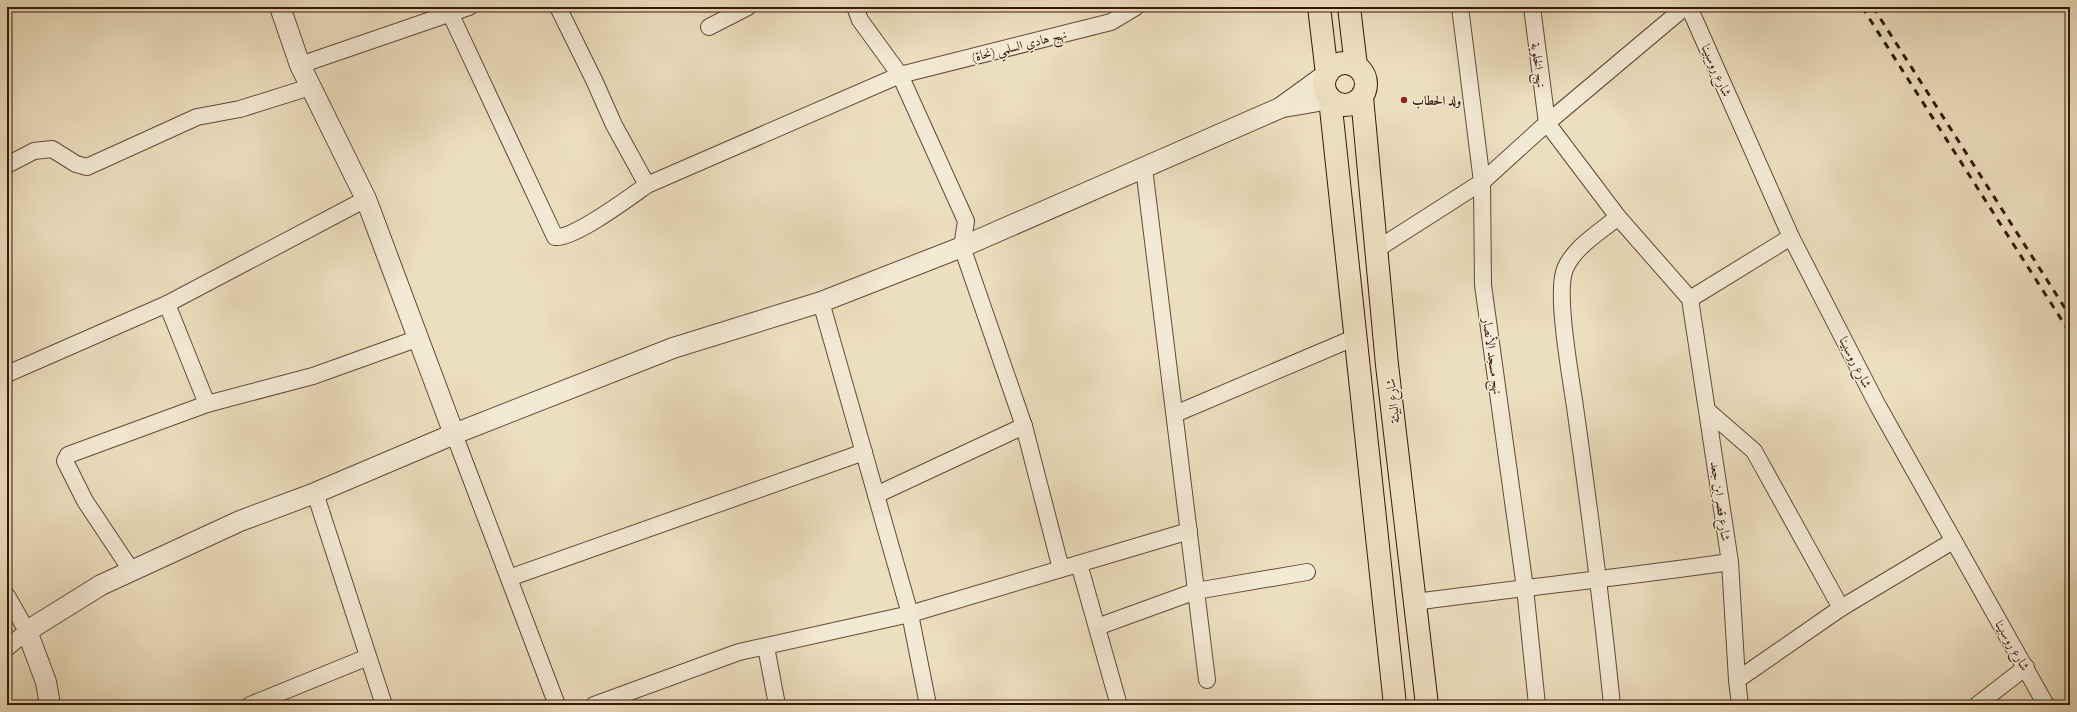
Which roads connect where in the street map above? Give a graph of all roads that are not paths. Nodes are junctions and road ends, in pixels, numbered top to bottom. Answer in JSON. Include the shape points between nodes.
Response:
{"nodes":[{"id":1,"x":280,"y":7,"type":"edge"},
{"id":2,"x":469,"y":7,"type":"edge"},
{"id":3,"x":558,"y":7,"type":"edge"},
{"id":4,"x":748,"y":7,"type":"edge"},
{"id":5,"x":855,"y":7,"type":"edge"},
{"id":6,"x":1136,"y":7,"type":"edge"},
{"id":7,"x":1319,"y":7,"type":"edge"},
{"id":8,"x":1349,"y":7,"type":"edge"},
{"id":9,"x":1460,"y":7,"type":"edge"},
{"id":10,"x":1532,"y":7,"type":"edge"},
{"id":11,"x":1685,"y":7,"type":"edge"},
{"id":12,"x":1689,"y":7,"type":"edge"},
{"id":13,"x":450,"y":13,"type":"junction"},
{"id":14,"x":709,"y":27,"type":"dead end"},
{"id":15,"x":300,"y":65,"type":"junction"},
{"id":16,"x":1356,"y":66,"type":"junction"},
{"id":17,"x":1326,"y":74,"type":"junction"},
{"id":18,"x":900,"y":75,"type":"junction"},
{"id":19,"x":310,"y":87,"type":"junction"},
{"id":20,"x":1362,"y":97,"type":"junction"},
{"id":21,"x":1330,"y":99,"type":"junction"},
{"id":22,"x":1280,"y":108,"type":"junction"},
{"id":23,"x":1547,"y":122,"type":"junction"},
{"id":24,"x":7,"y":164,"type":"edge"},
{"id":25,"x":1144,"y":168,"type":"junction"},
{"id":26,"x":1482,"y":182,"type":"junction"},
{"id":27,"x":647,"y":185,"type":"junction"},
{"id":28,"x":366,"y":199,"type":"junction"},
{"id":29,"x":1618,"y":217,"type":"junction"},
{"id":30,"x":1791,"y":237,"type":"junction"},
{"id":31,"x":962,"y":247,"type":"junction"},
{"id":32,"x":1377,"y":249,"type":"junction"},
{"id":33,"x":1690,"y":299,"type":"junction"},
{"id":34,"x":821,"y":302,"type":"junction"},
{"id":35,"x":167,"y":304,"type":"junction"},
{"id":36,"x":1356,"y":337,"type":"junction"},
{"id":37,"x":419,"y":338,"type":"junction"},
{"id":38,"x":7,"y":374,"type":"edge"},
{"id":39,"x":207,"y":404,"type":"junction"},
{"id":40,"x":1708,"y":411,"type":"junction"},
{"id":41,"x":1175,"y":414,"type":"junction"},
{"id":42,"x":1024,"y":426,"type":"junction"},
{"id":43,"x":454,"y":434,"type":"junction"},
{"id":44,"x":864,"y":452,"type":"junction"},
{"id":45,"x":315,"y":493,"type":"junction"},
{"id":46,"x":876,"y":494,"type":"junction"},
{"id":47,"x":1189,"y":531,"type":"junction"},
{"id":48,"x":1953,"y":541,"type":"junction"},
{"id":49,"x":1730,"y":562,"type":"junction"},
{"id":50,"x":1080,"y":564,"type":"junction"},
{"id":51,"x":1061,"y":569,"type":"junction"},
{"id":52,"x":131,"y":570,"type":"junction"},
{"id":53,"x":1307,"y":572,"type":"dead end"},
{"id":54,"x":509,"y":578,"type":"junction"},
{"id":55,"x":1599,"y":581,"type":"junction"},
{"id":56,"x":1525,"y":588,"type":"junction"},
{"id":57,"x":1196,"y":591,"type":"junction"},
{"id":58,"x":7,"y":596,"type":"edge"},
{"id":59,"x":1415,"y":602,"type":"junction"},
{"id":60,"x":1841,"y":608,"type":"junction"},
{"id":61,"x":910,"y":614,"type":"junction"},
{"id":62,"x":1097,"y":627,"type":"junction"},
{"id":63,"x":27,"y":631,"type":"junction"},
{"id":64,"x":766,"y":647,"type":"junction"},
{"id":65,"x":7,"y":648,"type":"edge"},
{"id":66,"x":368,"y":657,"type":"junction"},
{"id":67,"x":2026,"y":667,"type":"junction"},
{"id":68,"x":1207,"y":680,"type":"dead end"},
{"id":69,"x":1737,"y":680,"type":"junction"},
{"id":70,"x":1118,"y":702,"type":"dead end"},
{"id":71,"x":50,"y":705,"type":"edge"},
{"id":72,"x":250,"y":705,"type":"edge"},
{"id":73,"x":384,"y":705,"type":"edge"},
{"id":74,"x":557,"y":705,"type":"edge"},
{"id":75,"x":594,"y":705,"type":"edge"},
{"id":76,"x":777,"y":705,"type":"edge"},
{"id":77,"x":928,"y":705,"type":"edge"},
{"id":78,"x":1395,"y":705,"type":"edge"},
{"id":79,"x":1427,"y":705,"type":"edge"},
{"id":80,"x":1538,"y":705,"type":"edge"},
{"id":81,"x":1612,"y":705,"type":"edge"},
{"id":82,"x":1740,"y":705,"type":"edge"},
{"id":83,"x":1977,"y":705,"type":"edge"},
{"id":84,"x":2046,"y":705,"type":"edge"}],
"edges":[{"from":1,"to":15,"type":"street"},
{"from":2,"to":13,"type":"street"},
{"from":3,"to":27,"type":"street","via":[[614,125]]},
{"from":4,"to":14,"type":"street"},
{"from":5,"to":18,"type":"street","via":[[860,20]]},
{"from":6,"to":18,"type":"street","name":"نهج هادي السلمي (نحاة)","via":[[1110,22]]},
{"from":7,"to":17,"type":"main road"},
{"from":8,"to":16,"type":"main road","name":"شارع البيئة"},
{"from":9,"to":26,"type":"street","name":"نهج مسجد الأنصار"},
{"from":10,"to":23,"type":"street","name":"نهج الخلوية"},
{"from":11,"to":23,"type":"street"},
{"from":12,"to":30,"type":"street","name":"شارع روسبينا"},
{"from":13,"to":15,"type":"street"},
{"from":13,"to":27,"type":"street","name":"نهج هادي السلمي (نحاة)","via":[[555,237],[578,230]]},
{"from":15,"to":19,"type":"street"},
{"from":16,"to":17,"type":"main road","via":[[1343,63],[1331,68]]},
{"from":16,"to":20,"type":"main road","name":"شارع البيئة","via":[[1366,84]]},
{"from":17,"to":21,"type":"main road","via":[[1324,87]]},
{"from":17,"to":22,"type":"street"},
{"from":18,"to":27,"type":"street","name":"نهج هادي السلمي (نحاة)"},
{"from":18,"to":31,"type":"street","via":[[966,221]]},
{"from":19,"to":24,"type":"street","via":[[240,109],[197,117],[87,167],[76,164],[52,149],[34,151]]},
{"from":19,"to":28,"type":"street"},
{"from":20,"to":21,"type":"main road","via":[[1357,102],[1343,105]]},
{"from":20,"to":32,"type":"main road","name":"شارع البيئة"},
{"from":21,"to":22,"type":"street"},
{"from":21,"to":36,"type":"main road"},
{"from":22,"to":25,"type":"street"},
{"from":23,"to":26,"type":"street"},
{"from":23,"to":29,"type":"street"},
{"from":25,"to":31,"type":"street"},
{"from":25,"to":41,"type":"street"},
{"from":26,"to":32,"type":"street"},
{"from":26,"to":56,"type":"street","name":"نهج مسجد الأنصار","via":[[1483,285]]},
{"from":28,"to":35,"type":"street"},
{"from":28,"to":37,"type":"street"},
{"from":29,"to":33,"type":"street"},
{"from":29,"to":55,"type":"street","via":[[1572,256],[1564,270],[1561,286]]},
{"from":30,"to":33,"type":"street"},
{"from":30,"to":48,"type":"street","name":"شارع روسبينا","via":[[1878,406]]},
{"from":31,"to":34,"type":"street"},
{"from":31,"to":42,"type":"street"},
{"from":32,"to":59,"type":"main road","name":"شارع البيئة","via":[[1387,365]]},
{"from":33,"to":40,"type":"street","name":"شارع قصر ابن جعد"},
{"from":34,"to":43,"type":"street","via":[[673,348]]},
{"from":34,"to":44,"type":"street"},
{"from":35,"to":38,"type":"street"},
{"from":35,"to":39,"type":"street"},
{"from":36,"to":41,"type":"street"},
{"from":36,"to":78,"type":"main road"},
{"from":37,"to":39,"type":"street","via":[[313,376]]},
{"from":37,"to":43,"type":"street"},
{"from":39,"to":52,"type":"street","via":[[68,455],[66,458],[65,462],[85,500]]},
{"from":40,"to":49,"type":"street","name":"شارع قصر ابن جعد"},
{"from":40,"to":60,"type":"street","via":[[1754,451]]},
{"from":41,"to":47,"type":"street"},
{"from":42,"to":46,"type":"street"},
{"from":42,"to":51,"type":"street"},
{"from":43,"to":45,"type":"street"},
{"from":43,"to":54,"type":"street"},
{"from":44,"to":46,"type":"street"},
{"from":44,"to":54,"type":"street"},
{"from":45,"to":52,"type":"street","via":[[240,521]]},
{"from":45,"to":66,"type":"street"},
{"from":46,"to":61,"type":"street"},
{"from":47,"to":50,"type":"street"},
{"from":47,"to":57,"type":"street"},
{"from":48,"to":60,"type":"street"},
{"from":48,"to":67,"type":"street","name":"شارع روسبينا"},
{"from":49,"to":55,"type":"street"},
{"from":49,"to":69,"type":"street","name":"شارع قصر ابن جعد"},
{"from":50,"to":51,"type":"street"},
{"from":50,"to":62,"type":"street"},
{"from":51,"to":61,"type":"street"},
{"from":52,"to":63,"type":"street","via":[[101,585]]},
{"from":53,"to":57,"type":"street"},
{"from":54,"to":74,"type":"street"},
{"from":55,"to":56,"type":"street"},
{"from":55,"to":81,"type":"street"},
{"from":56,"to":59,"type":"street"},
{"from":56,"to":80,"type":"street","name":"نهج مسجد الأنصار"},
{"from":57,"to":62,"type":"street"},
{"from":57,"to":68,"type":"street"},
{"from":58,"to":63,"type":"street"},
{"from":59,"to":79,"type":"main road","name":"شارع البيئة"},
{"from":60,"to":69,"type":"street"},
{"from":61,"to":64,"type":"street"},
{"from":61,"to":77,"type":"street"},
{"from":62,"to":70,"type":"street"},
{"from":63,"to":65,"type":"street"},
{"from":63,"to":71,"type":"street","via":[[46,682]]},
{"from":64,"to":75,"type":"street","via":[[739,652]]},
{"from":64,"to":76,"type":"street"},
{"from":66,"to":72,"type":"street"},
{"from":66,"to":73,"type":"street"},
{"from":67,"to":83,"type":"street"},
{"from":67,"to":84,"type":"street","name":"شارع روسبينا"},
{"from":69,"to":82,"type":"street","name":"شارع قصر ابن جعد"}]}
